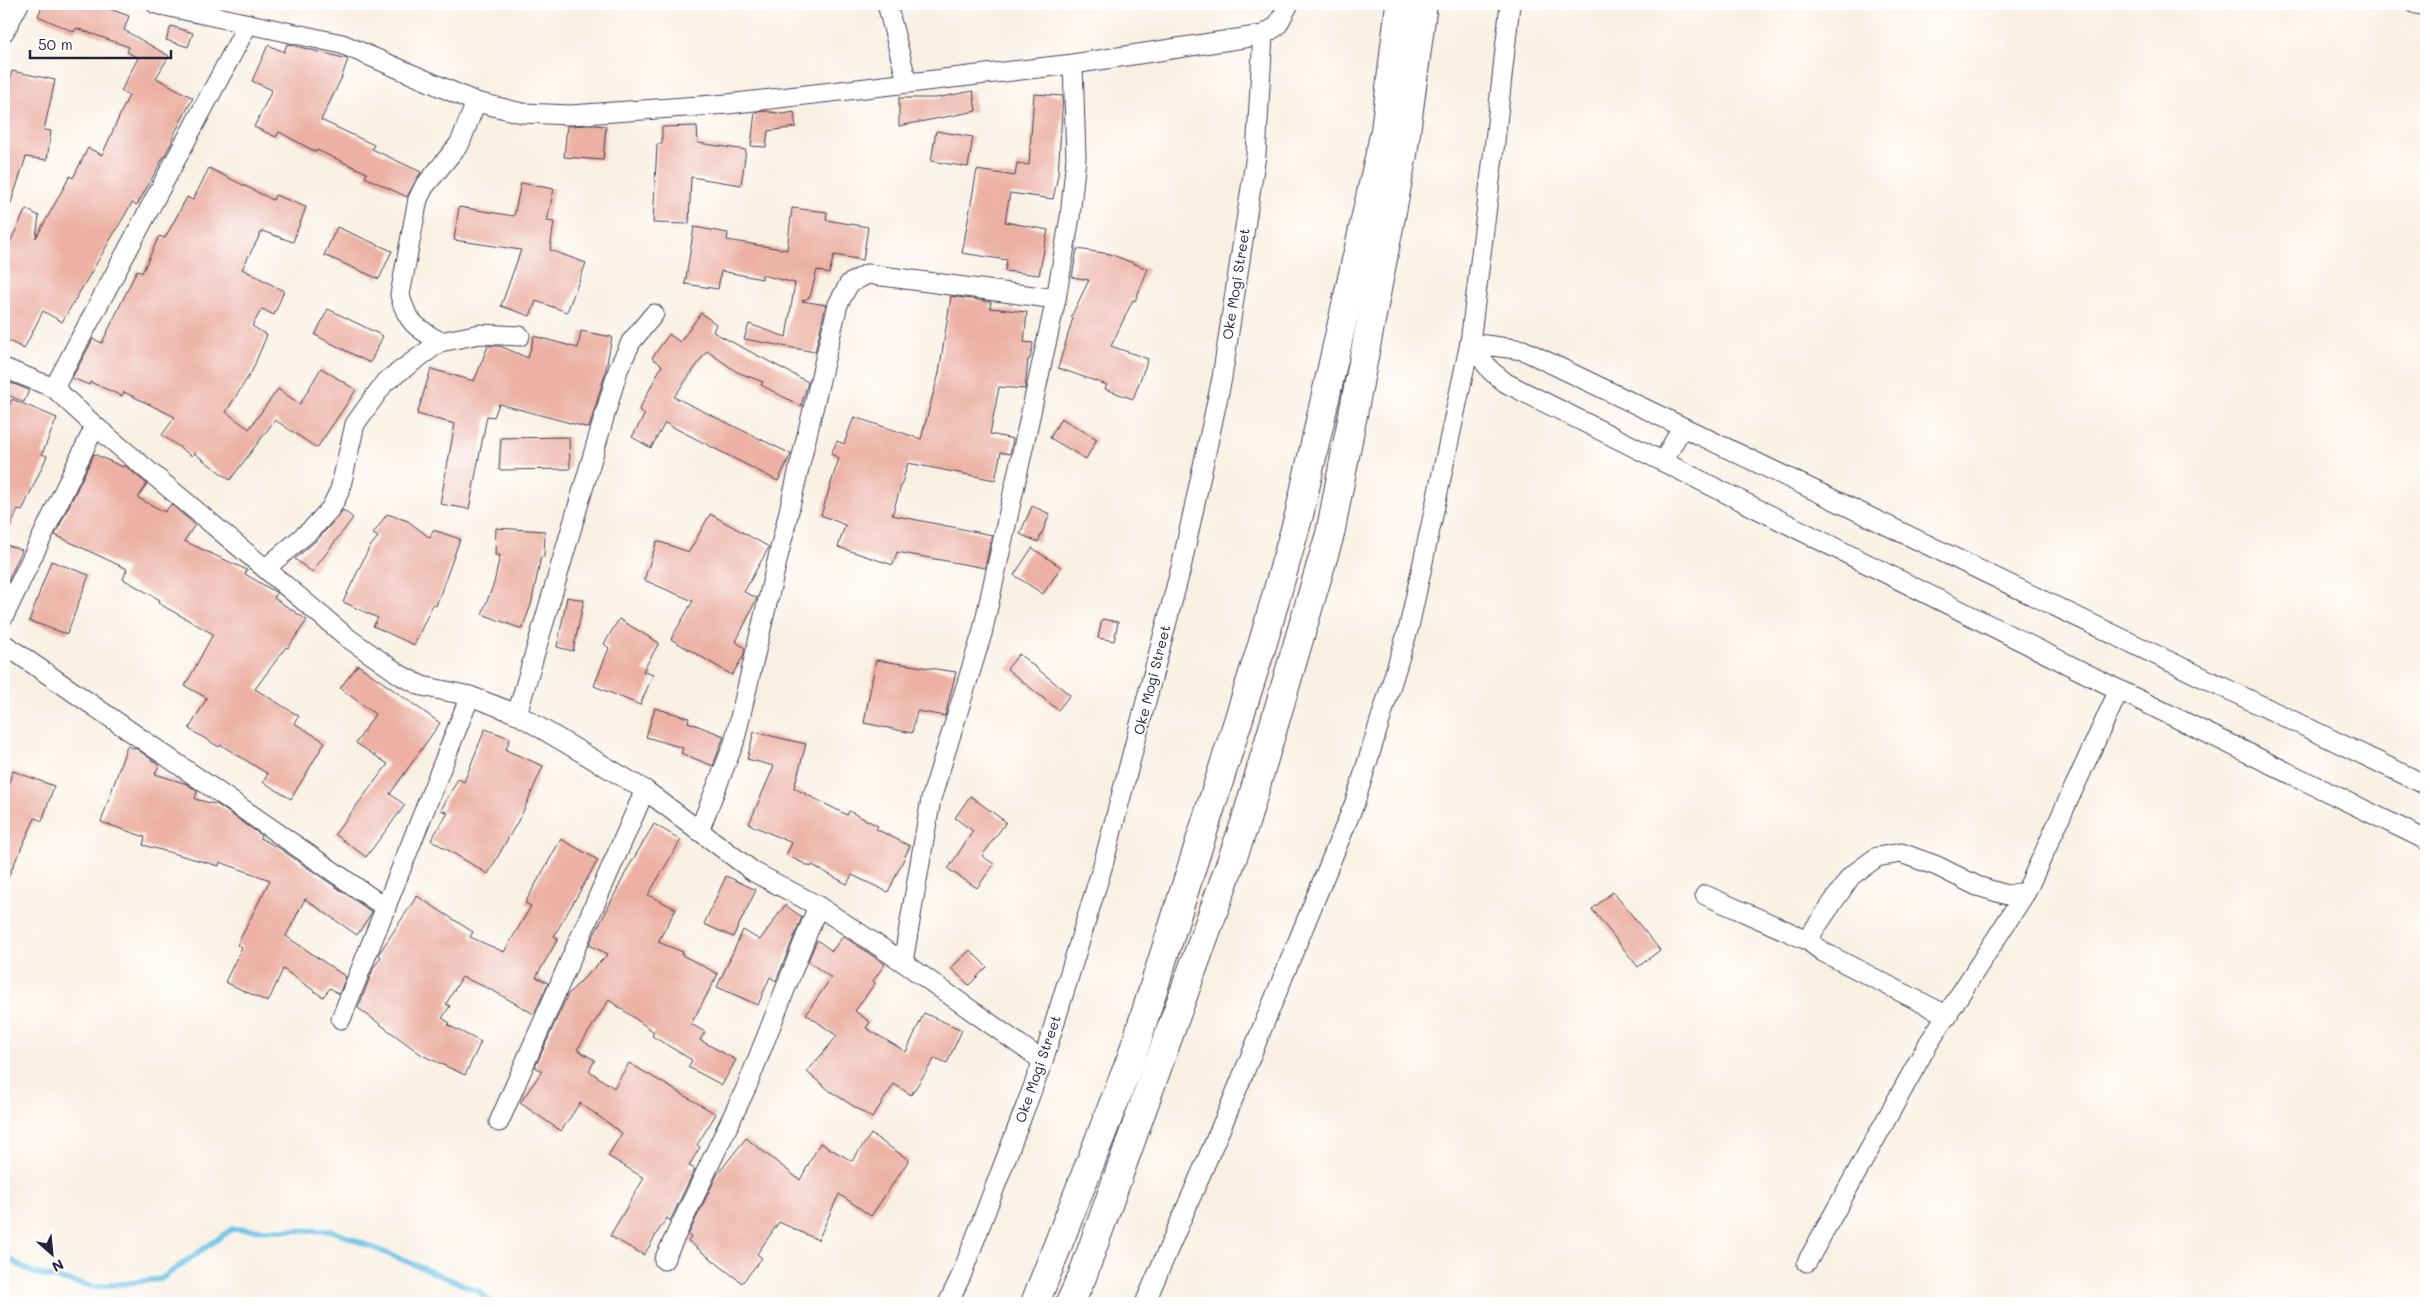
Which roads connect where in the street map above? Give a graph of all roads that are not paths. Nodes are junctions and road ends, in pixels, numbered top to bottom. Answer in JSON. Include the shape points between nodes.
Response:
{"nodes":[{"id":1,"x":19,"y":4,"type":"edge"},
{"id":2,"x":156,"y":4,"type":"edge"},
{"id":3,"x":887,"y":4,"type":"edge"},
{"id":4,"x":1289,"y":4,"type":"edge"},
{"id":5,"x":1400,"y":4,"type":"edge"},
{"id":6,"x":1423,"y":4,"type":"edge"},
{"id":7,"x":1510,"y":4,"type":"edge"},
{"id":8,"x":2416,"y":4,"type":"edge"},
{"id":9,"x":2426,"y":6,"type":"edge"},
{"id":10,"x":248,"y":24,"type":"junction"},
{"id":11,"x":4,"y":32,"type":"edge"},
{"id":12,"x":1263,"y":35,"type":"junction"},
{"id":13,"x":1073,"y":64,"type":"junction"},
{"id":14,"x":907,"y":82,"type":"junction"},
{"id":15,"x":476,"y":102,"type":"junction"},
{"id":16,"x":1056,"y":300,"type":"junction"},
{"id":17,"x":654,"y":314,"type":"dead end"},
{"id":18,"x":520,"y":336,"type":"dead end"},
{"id":19,"x":440,"y":342,"type":"junction"},
{"id":20,"x":1470,"y":343,"type":"junction"},
{"id":21,"x":4,"y":368,"type":"edge"},
{"id":22,"x":54,"y":388,"type":"junction"},
{"id":23,"x":95,"y":426,"type":"junction"},
{"id":24,"x":1682,"y":427,"type":"junction"},
{"id":25,"x":1663,"y":462,"type":"junction"},
{"id":26,"x":266,"y":568,"type":"junction"},
{"id":27,"x":4,"y":616,"type":"edge"},
{"id":28,"x":4,"y":644,"type":"edge"},
{"id":29,"x":2119,"y":690,"type":"junction"},
{"id":30,"x":470,"y":696,"type":"junction"},
{"id":31,"x":517,"y":714,"type":"junction"},
{"id":32,"x":2426,"y":786,"type":"edge"},
{"id":33,"x":645,"y":790,"type":"junction"},
{"id":34,"x":699,"y":831,"type":"junction"},
{"id":35,"x":2426,"y":840,"type":"edge"},
{"id":36,"x":2026,"y":892,"type":"junction"},
{"id":37,"x":1706,"y":895,"type":"dead end"},
{"id":38,"x":818,"y":906,"type":"junction"},
{"id":39,"x":386,"y":908,"type":"junction"},
{"id":40,"x":1807,"y":940,"type":"junction"},
{"id":41,"x":903,"y":962,"type":"junction"},
{"id":42,"x":1948,"y":1016,"type":"junction"},
{"id":43,"x":341,"y":1019,"type":"dead end"},
{"id":44,"x":1043,"y":1061,"type":"junction"},
{"id":45,"x":499,"y":1122,"type":"dead end"},
{"id":46,"x":664,"y":1260,"type":"dead end"},
{"id":47,"x":1807,"y":1262,"type":"dead end"},
{"id":48,"x":948,"y":1303,"type":"edge"},
{"id":49,"x":1035,"y":1303,"type":"edge"},
{"id":50,"x":1070,"y":1303,"type":"edge"},
{"id":51,"x":1145,"y":1303,"type":"edge"}],
"edges":[{"from":1,"to":11,"type":"street"},
{"from":2,"to":10,"type":"street"},
{"from":3,"to":14,"type":"street"},
{"from":4,"to":12,"type":"street","via":[[1278,26]]},
{"from":5,"to":49,"type":"highway","via":[[1385,131],[1299,515],[1261,649],[1131,1059]]},
{"from":6,"to":50,"type":"highway","via":[[1403,154],[1330,534],[1245,822]]},
{"from":7,"to":20,"type":"street"},
{"from":8,"to":9,"type":"street"},
{"from":10,"to":15,"type":"street","via":[[342,44]]},
{"from":10,"to":22,"type":"street"},
{"from":12,"to":13,"type":"street"},
{"from":12,"to":44,"type":"street","name":"Oke Mogi Street","via":[[1256,155],[1222,378],[1200,482],[1134,753]]},
{"from":13,"to":14,"type":"street"},
{"from":13,"to":16,"type":"street","via":[[1076,158]]},
{"from":14,"to":15,"type":"street","via":[[728,104],[571,115],[522,113]]},
{"from":15,"to":19,"type":"street","via":[[460,143],[418,199],[400,295],[404,310],[415,327]]},
{"from":16,"to":34,"type":"street","via":[[867,274],[849,284],[838,304],[734,743]]},
{"from":16,"to":41,"type":"street","via":[[982,634],[931,799]]},
{"from":17,"to":31,"type":"street","via":[[631,342],[618,370]]},
{"from":18,"to":19,"type":"street","via":[[480,334]]},
{"from":19,"to":26,"type":"street","via":[[385,382],[374,396],[355,424],[340,490],[330,508],[314,528]]},
{"from":20,"to":24,"type":"street","via":[[1523,350]]},
{"from":20,"to":25,"type":"street","via":[[1491,371],[1506,383]]},
{"from":20,"to":51,"type":"street","via":[[1409,627],[1355,802],[1229,1110]]},
{"from":21,"to":22,"type":"street"},
{"from":22,"to":23,"type":"street"},
{"from":23,"to":26,"type":"street"},
{"from":23,"to":27,"type":"street"},
{"from":24,"to":25,"type":"street"},
{"from":24,"to":32,"type":"street"},
{"from":25,"to":29,"type":"street"},
{"from":26,"to":30,"type":"street","via":[[348,638],[402,676],[422,686]]},
{"from":28,"to":39,"type":"street"},
{"from":29,"to":35,"type":"street"},
{"from":29,"to":36,"type":"street"},
{"from":30,"to":31,"type":"street"},
{"from":30,"to":39,"type":"street"},
{"from":31,"to":33,"type":"street"},
{"from":33,"to":34,"type":"street"},
{"from":33,"to":45,"type":"street"},
{"from":34,"to":38,"type":"street","via":[[754,872]]},
{"from":36,"to":40,"type":"street","via":[[2007,895],[1977,886],[1901,853],[1877,857],[1850,876]]},
{"from":36,"to":42,"type":"street"},
{"from":37,"to":40,"type":"street"},
{"from":38,"to":41,"type":"street"},
{"from":38,"to":46,"type":"street","via":[[747,1086]]},
{"from":39,"to":43,"type":"street"},
{"from":40,"to":42,"type":"street","via":[[1823,952]]},
{"from":41,"to":44,"type":"street"},
{"from":42,"to":47,"type":"street","via":[[1916,1066]]},
{"from":44,"to":48,"type":"street","name":"Oke Mogi Street"}]}
